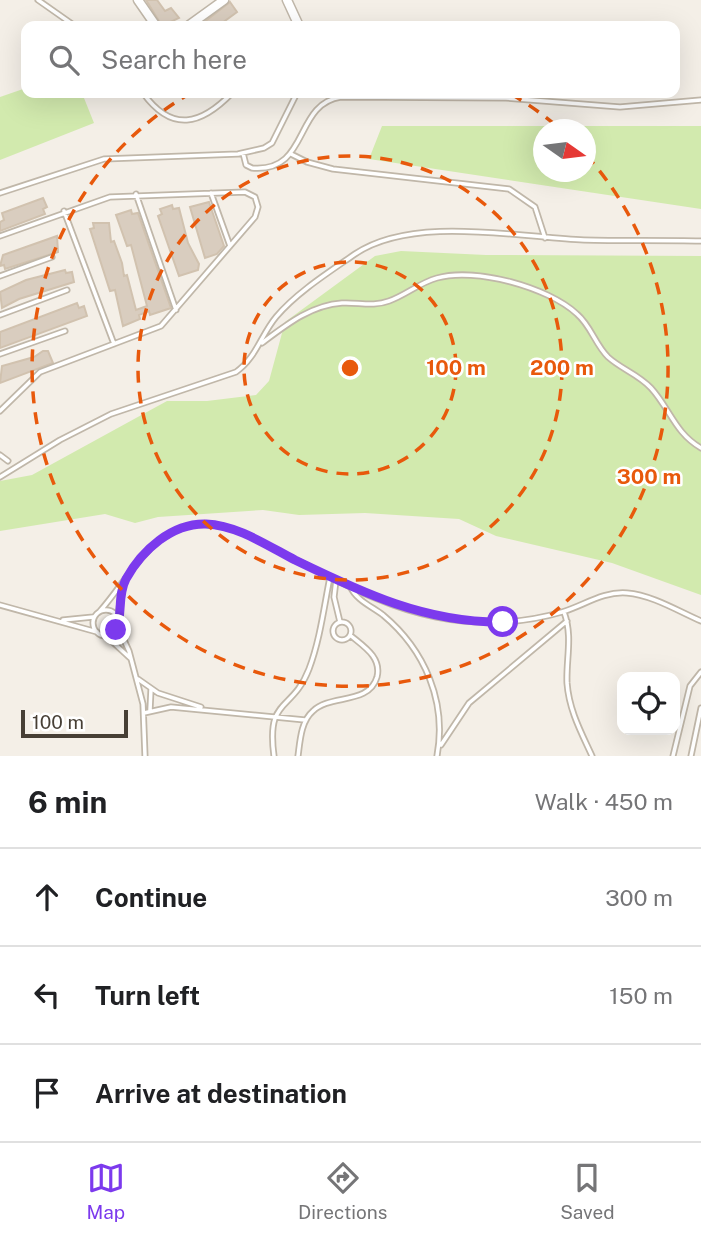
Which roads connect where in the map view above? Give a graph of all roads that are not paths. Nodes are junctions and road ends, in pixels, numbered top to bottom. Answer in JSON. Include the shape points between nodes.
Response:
{"nodes":[{"id":1,"x":38,"y":0,"type":"edge"},
{"id":2,"x":138,"y":0,"type":"edge"},
{"id":3,"x":224,"y":0,"type":"edge"},
{"id":4,"x":287,"y":0,"type":"edge"},
{"id":5,"x":68,"y":21,"type":"edge"},
{"id":6,"x":153,"y":21,"type":"edge"},
{"id":7,"x":195,"y":21,"type":"edge"},
{"id":8,"x":297,"y":21,"type":"edge"},
{"id":9,"x":147,"y":98,"type":"edge"},
{"id":10,"x":227,"y":98,"type":"edge"},
{"id":11,"x":294,"y":98,"type":"edge"},
{"id":12,"x":337,"y":98,"type":"edge"},
{"id":13,"x":506,"y":98,"type":"edge"},
{"id":14,"x":701,"y":100,"type":"edge"},
{"id":15,"x":243,"y":153,"type":"junction"},
{"id":16,"x":291,"y":154,"type":"junction"},
{"id":17,"x":0,"y":193,"type":"edge"},
{"id":18,"x":211,"y":193,"type":"junction"},
{"id":19,"x":136,"y":194,"type":"junction"},
{"id":20,"x":64,"y":211,"type":"junction"},
{"id":21,"x":0,"y":236,"type":"edge"},
{"id":22,"x":545,"y":238,"type":"junction"},
{"id":23,"x":701,"y":241,"type":"edge"},
{"id":24,"x":230,"y":246,"type":"junction"},
{"id":25,"x":52,"y":257,"type":"dead end"},
{"id":26,"x":0,"y":276,"type":"edge"},
{"id":27,"x":66,"y":290,"type":"dead end"},
{"id":28,"x":176,"y":310,"type":"junction"},
{"id":29,"x":0,"y":315,"type":"edge"},
{"id":30,"x":65,"y":331,"type":"dead end"},
{"id":31,"x":114,"y":344,"type":"junction"},
{"id":32,"x":261,"y":344,"type":"junction"},
{"id":33,"x":0,"y":354,"type":"edge"},
{"id":34,"x":0,"y":411,"type":"edge"},
{"id":35,"x":701,"y":448,"type":"edge"},
{"id":36,"x":0,"y":455,"type":"edge"},
{"id":37,"x":8,"y":461,"type":"dead end"},
{"id":38,"x":0,"y":477,"type":"edge"},
{"id":39,"x":330,"y":577,"type":"junction"},
{"id":40,"x":125,"y":579,"type":"junction"},
{"id":41,"x":336,"y":580,"type":"junction"},
{"id":42,"x":350,"y":586,"type":"junction"},
{"id":43,"x":0,"y":605,"type":"edge"},
{"id":44,"x":100,"y":611,"type":"junction"},
{"id":45,"x":564,"y":612,"type":"junction"},
{"id":46,"x":94,"y":617,"type":"junction"},
{"id":47,"x":118,"y":618,"type":"junction"},
{"id":48,"x":57,"y":620,"type":"junction"},
{"id":49,"x":567,"y":621,"type":"junction"},
{"id":50,"x":701,"y":621,"type":"edge"},
{"id":51,"x":340,"y":622,"type":"junction"},
{"id":52,"x":118,"y":626,"type":"junction"},
{"id":53,"x":97,"y":632,"type":"junction"},
{"id":54,"x":105,"y":635,"type":"junction"},
{"id":55,"x":350,"y":635,"type":"junction"},
{"id":56,"x":131,"y":660,"type":"junction"},
{"id":57,"x":701,"y":672,"type":"edge"},
{"id":58,"x":136,"y":678,"type":"junction"},
{"id":59,"x":151,"y":689,"type":"junction"},
{"id":60,"x":701,"y":708,"type":"edge"},
{"id":61,"x":209,"y":709,"type":"junction"},
{"id":62,"x":150,"y":710,"type":"junction"},
{"id":63,"x":144,"y":713,"type":"junction"},
{"id":64,"x":700,"y":715,"type":"edge"},
{"id":65,"x":274,"y":716,"type":"junction"},
{"id":66,"x":306,"y":720,"type":"junction"},
{"id":67,"x":699,"y":732,"type":"edge"},
{"id":68,"x":693,"y":747,"type":"junction"},
{"id":69,"x":701,"y":748,"type":"edge"},
{"id":70,"x":438,"y":750,"type":"junction"},
{"id":71,"x":145,"y":756,"type":"edge"},
{"id":72,"x":274,"y":756,"type":"edge"},
{"id":73,"x":298,"y":756,"type":"edge"},
{"id":74,"x":437,"y":756,"type":"edge"},
{"id":75,"x":592,"y":756,"type":"edge"},
{"id":76,"x":673,"y":756,"type":"edge"},
{"id":77,"x":691,"y":756,"type":"edge"}],
"edges":[{"from":1,"to":5,"type":"lane"},
{"from":2,"to":6,"type":"street"},
{"from":3,"to":7,"type":"street"},
{"from":4,"to":8,"type":"street"},
{"from":9,"to":10,"type":"lane","via":[[160,112],[187,120],[211,113]]},
{"from":11,"to":15,"type":"lane","via":[[272,143]]},
{"from":12,"to":16,"type":"lane","via":[[314,111]]},
{"from":13,"to":14,"type":"lane","via":[[620,107]]},
{"from":15,"to":16,"type":"lane","via":[[246,165],[258,169],[275,166]]},
{"from":15,"to":17,"type":"lane","via":[[104,159]]},
{"from":16,"to":22,"type":"lane","via":[[333,169],[509,189],[535,207]]},
{"from":18,"to":19,"type":"lane"},
{"from":18,"to":24,"type":"lane"},
{"from":18,"to":24,"type":"lane","via":[[245,192],[258,204],[255,217]]},
{"from":19,"to":20,"type":"lane"},
{"from":19,"to":28,"type":"lane"},
{"from":20,"to":21,"type":"lane"},
{"from":20,"to":31,"type":"lane"},
{"from":22,"to":23,"type":"lane"},
{"from":22,"to":32,"type":"lane","via":[[447,233],[382,240],[354,254],[286,306]]},
{"from":24,"to":28,"type":"lane"},
{"from":25,"to":26,"type":"lane"},
{"from":27,"to":29,"type":"lane"},
{"from":28,"to":31,"type":"lane","via":[[157,328]]},
{"from":30,"to":33,"type":"lane"},
{"from":31,"to":34,"type":"lane","via":[[40,372]]},
{"from":32,"to":35,"type":"lane","via":[[320,307],[384,303],[447,276],[500,280],[557,300],[575,312],[605,354],[650,387],[676,427]]},
{"from":32,"to":38,"type":"lane","via":[[245,365],[230,375],[111,414]]},
{"from":36,"to":37,"type":"lane"},
{"from":39,"to":40,"type":"lane","via":[[238,532],[206,524],[172,532],[144,555]]},
{"from":39,"to":41,"type":"lane"},
{"from":39,"to":65,"type":"lane","via":[[310,666]]},
{"from":40,"to":44,"type":"lane"},
{"from":40,"to":47,"type":"lane"},
{"from":41,"to":42,"type":"lane"},
{"from":41,"to":51,"type":"lane","via":[[334,597]]},
{"from":42,"to":45,"type":"lane","via":[[420,614],[453,620],[503,622]]},
{"from":42,"to":70,"type":"lane","via":[[400,632],[426,669],[439,705]]},
{"from":43,"to":48,"type":"lane"},
{"from":44,"to":46,"type":"lane"},
{"from":44,"to":47,"type":"lane"},
{"from":45,"to":49,"type":"lane"},
{"from":45,"to":50,"type":"lane","via":[[607,595],[626,593]]},
{"from":46,"to":48,"type":"lane"},
{"from":46,"to":53,"type":"lane"},
{"from":47,"to":52,"type":"lane"},
{"from":48,"to":53,"type":"lane"},
{"from":49,"to":70,"type":"lane","via":[[469,703]]},
{"from":49,"to":75,"type":"lane","via":[[569,696]]},
{"from":51,"to":55,"type":"lane","via":[[348,625]]},
{"from":51,"to":55,"type":"lane","via":[[333,628],[335,637],[343,640]]},
{"from":52,"to":54,"type":"lane"},
{"from":52,"to":56,"type":"lane"},
{"from":53,"to":54,"type":"lane"},
{"from":54,"to":56,"type":"lane"},
{"from":55,"to":66,"type":"lane","via":[[374,656],[378,670],[374,683],[360,695],[319,706]]},
{"from":56,"to":58,"type":"lane"},
{"from":57,"to":76,"type":"lane","via":[[691,682]]},
{"from":58,"to":59,"type":"lane"},
{"from":58,"to":63,"type":"lane"},
{"from":59,"to":61,"type":"lane"},
{"from":59,"to":62,"type":"lane"},
{"from":60,"to":64,"type":"lane"},
{"from":61,"to":62,"type":"lane"},
{"from":61,"to":65,"type":"lane"},
{"from":62,"to":63,"type":"lane"},
{"from":63,"to":71,"type":"lane"},
{"from":64,"to":67,"type":"lane"},
{"from":65,"to":66,"type":"lane"},
{"from":65,"to":72,"type":"lane"},
{"from":66,"to":73,"type":"lane"},
{"from":67,"to":68,"type":"lane"},
{"from":68,"to":69,"type":"lane"},
{"from":68,"to":77,"type":"lane"},
{"from":70,"to":74,"type":"lane"}]}
